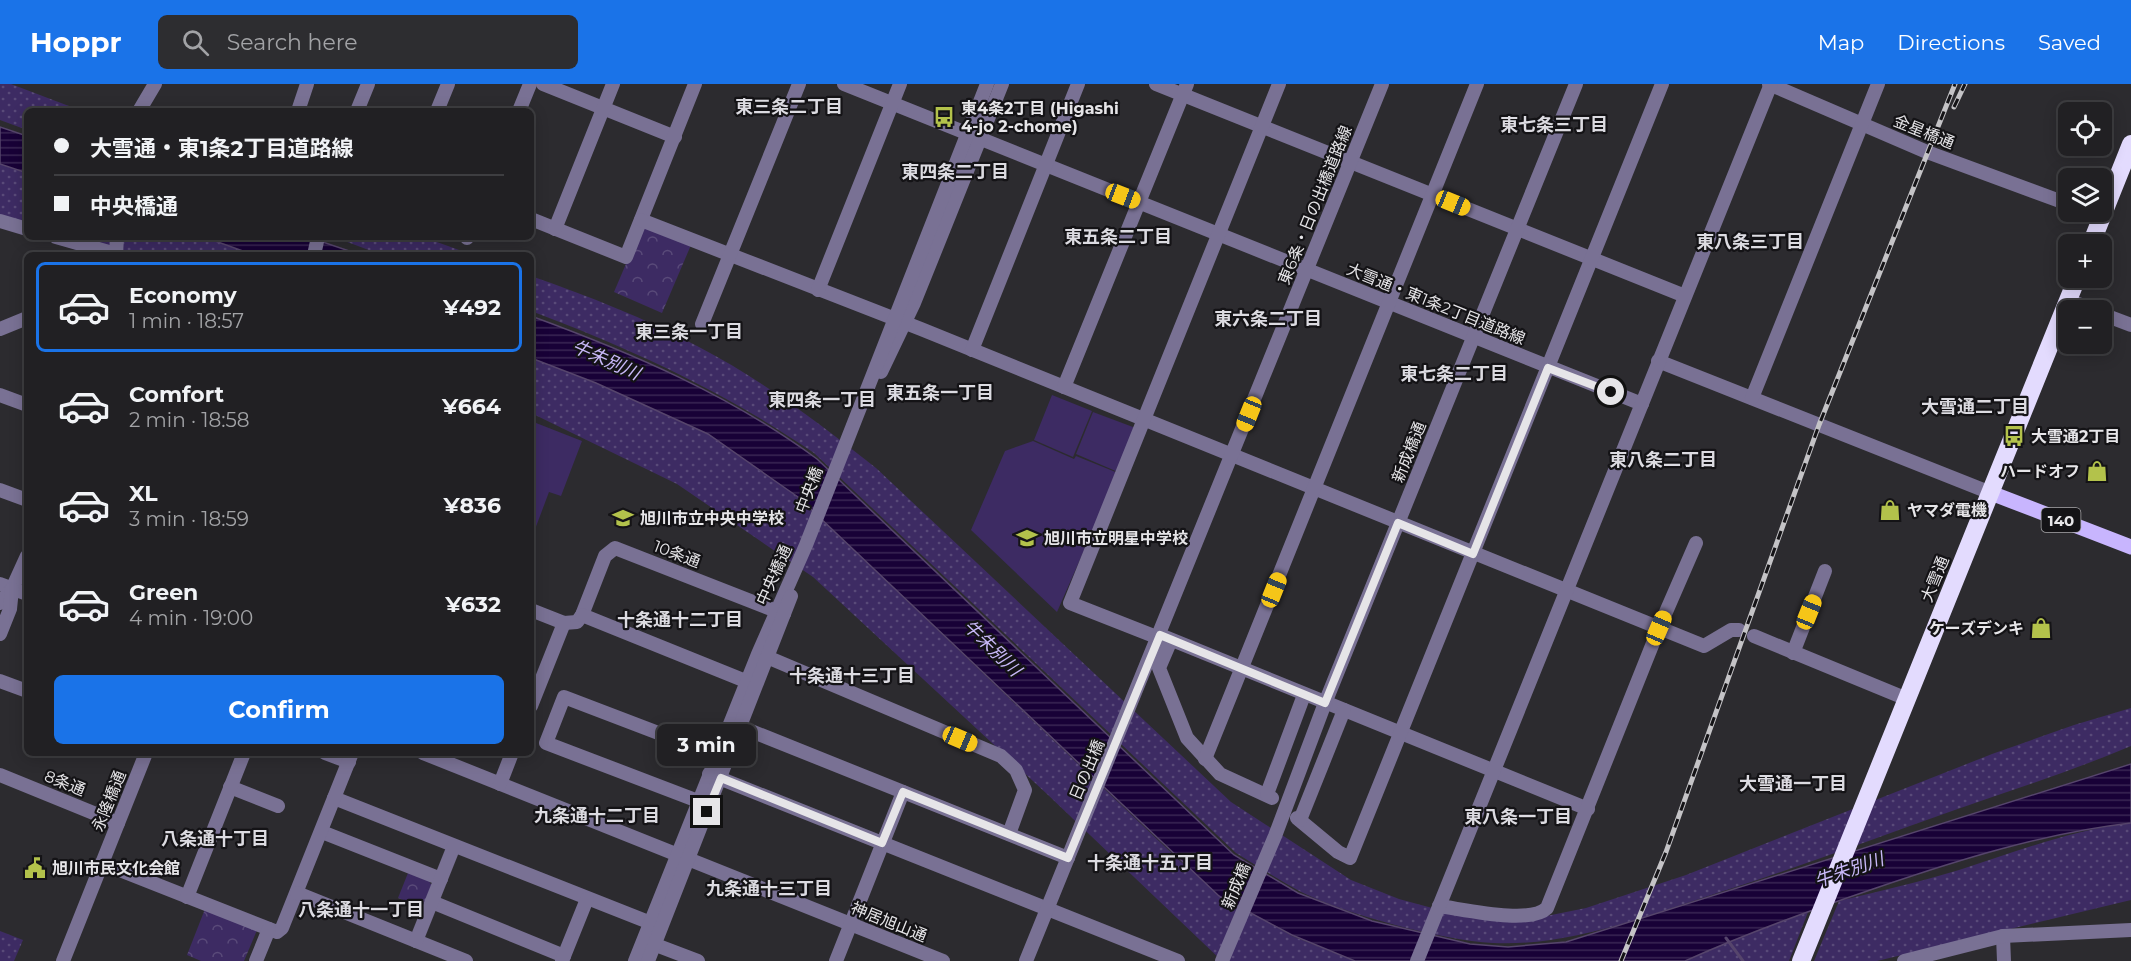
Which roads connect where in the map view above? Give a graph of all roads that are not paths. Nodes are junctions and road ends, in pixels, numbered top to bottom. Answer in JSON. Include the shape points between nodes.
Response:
{"nodes":[{"id":1,"x":155,"y":84,"type":"edge"},
{"id":2,"x":307,"y":84,"type":"edge"},
{"id":3,"x":368,"y":84,"type":"edge"},
{"id":4,"x":448,"y":84,"type":"edge"},
{"id":5,"x":530,"y":84,"type":"edge"},
{"id":6,"x":543,"y":84,"type":"edge"},
{"id":7,"x":613,"y":84,"type":"edge"},
{"id":8,"x":799,"y":84,"type":"edge"},
{"id":9,"x":844,"y":84,"type":"edge"},
{"id":10,"x":900,"y":84,"type":"edge"},
{"id":11,"x":987,"y":84,"type":"edge"},
{"id":12,"x":1002,"y":84,"type":"edge"},
{"id":13,"x":1078,"y":84,"type":"edge"},
{"id":14,"x":1156,"y":84,"type":"edge"},
{"id":15,"x":1279,"y":84,"type":"edge"},
{"id":16,"x":1382,"y":84,"type":"edge"},
{"id":17,"x":1477,"y":84,"type":"edge"},
{"id":18,"x":1576,"y":84,"type":"edge"},
{"id":19,"x":1662,"y":84,"type":"edge"},
{"id":20,"x":1770,"y":84,"type":"edge"},
{"id":21,"x":1878,"y":84,"type":"edge"},
{"id":22,"x":691,"y":85,"type":"edge"},
{"id":23,"x":1184,"y":89,"type":"edge"},
{"id":24,"x":892,"y":104,"type":"junction"},
{"id":25,"x":604,"y":107,"type":"junction"},
{"id":26,"x":141,"y":108,"type":"edge"},
{"id":27,"x":298,"y":108,"type":"edge"},
{"id":28,"x":358,"y":108,"type":"edge"},
{"id":29,"x":438,"y":108,"type":"edge"},
{"id":30,"x":520,"y":108,"type":"edge"},
{"id":31,"x":1263,"y":125,"type":"junction"},
{"id":32,"x":1862,"y":125,"type":"junction"},
{"id":33,"x":974,"y":136,"type":"junction"},
{"id":34,"x":675,"y":137,"type":"junction"},
{"id":35,"x":2131,"y":144,"type":"edge"},
{"id":36,"x":1350,"y":162,"type":"junction"},
{"id":37,"x":1046,"y":165,"type":"junction"},
{"id":38,"x":2112,"y":180,"type":"edge"},
{"id":39,"x":1432,"y":195,"type":"junction"},
{"id":40,"x":2058,"y":200,"type":"edge"},
{"id":41,"x":1139,"y":202,"type":"junction"},
{"id":42,"x":534,"y":220,"type":"edge"},
{"id":43,"x":641,"y":220,"type":"junction"},
{"id":44,"x":0,"y":221,"type":"edge"},
{"id":45,"x":24,"y":228,"type":"edge"},
{"id":46,"x":1517,"y":228,"type":"junction"},
{"id":47,"x":555,"y":229,"type":"junction"},
{"id":48,"x":1220,"y":235,"type":"junction"},
{"id":49,"x":74,"y":240,"type":"edge"},
{"id":50,"x":116,"y":247,"type":"edge"},
{"id":51,"x":729,"y":255,"type":"junction"},
{"id":52,"x":1593,"y":258,"type":"junction"},
{"id":53,"x":1306,"y":270,"type":"junction"},
{"id":54,"x":2073,"y":288,"type":"edge"},
{"id":55,"x":818,"y":290,"type":"junction"},
{"id":56,"x":1685,"y":296,"type":"junction"},
{"id":57,"x":2068,"y":300,"type":"edge"},
{"id":58,"x":1389,"y":303,"type":"junction"},
{"id":59,"x":2112,"y":318,"type":"edge"},
{"id":60,"x":24,"y":319,"type":"edge"},
{"id":61,"x":898,"y":322,"type":"junction"},
{"id":62,"x":702,"y":324,"type":"dead end"},
{"id":63,"x":2058,"y":325,"type":"edge"},
{"id":64,"x":2131,"y":325,"type":"edge"},
{"id":65,"x":0,"y":329,"type":"edge"},
{"id":66,"x":1473,"y":336,"type":"junction"},
{"id":67,"x":972,"y":350,"type":"junction"},
{"id":68,"x":1658,"y":361,"type":"junction"},
{"id":69,"x":1548,"y":368,"type":"junction"},
{"id":70,"x":1064,"y":387,"type":"junction"},
{"id":71,"x":0,"y":395,"type":"edge"},
{"id":72,"x":1752,"y":398,"type":"junction"},
{"id":73,"x":24,"y":404,"type":"edge"},
{"id":74,"x":1642,"y":404,"type":"junction"},
{"id":75,"x":1145,"y":420,"type":"junction"},
{"id":76,"x":1232,"y":455,"type":"junction"},
{"id":77,"x":0,"y":490,"type":"edge"},
{"id":78,"x":1314,"y":490,"type":"junction"},
{"id":79,"x":1991,"y":493,"type":"junction"},
{"id":80,"x":24,"y":499,"type":"edge"},
{"id":81,"x":1398,"y":523,"type":"junction"},
{"id":82,"x":1696,"y":543,"type":"dead end"},
{"id":83,"x":806,"y":545,"type":"joint"},
{"id":84,"x":2131,"y":547,"type":"edge"},
{"id":85,"x":1473,"y":554,"type":"junction"},
{"id":86,"x":24,"y":560,"type":"edge"},
{"id":87,"x":1825,"y":571,"type":"dead end"},
{"id":88,"x":6,"y":586,"type":"edge"},
{"id":89,"x":1567,"y":590,"type":"junction"},
{"id":90,"x":24,"y":593,"type":"edge"},
{"id":91,"x":0,"y":603,"type":"edge"},
{"id":92,"x":534,"y":611,"type":"edge"},
{"id":93,"x":781,"y":613,"type":"junction"},
{"id":94,"x":582,"y":615,"type":"junction"},
{"id":95,"x":564,"y":623,"type":"junction"},
{"id":96,"x":1659,"y":628,"type":"junction"},
{"id":97,"x":1739,"y":630,"type":"dead end"},
{"id":98,"x":0,"y":634,"type":"edge"},
{"id":99,"x":1754,"y":636,"type":"dead end"},
{"id":100,"x":1163,"y":638,"type":"junction"},
{"id":101,"x":1793,"y":652,"type":"junction"},
{"id":102,"x":763,"y":656,"type":"junction"},
{"id":103,"x":1242,"y":669,"type":"junction"},
{"id":104,"x":0,"y":681,"type":"edge"},
{"id":105,"x":752,"y":684,"type":"junction"},
{"id":106,"x":24,"y":690,"type":"edge"},
{"id":107,"x":1304,"y":694,"type":"junction"},
{"id":108,"x":534,"y":698,"type":"edge"},
{"id":109,"x":1907,"y":699,"type":"junction"},
{"id":110,"x":1325,"y":703,"type":"junction"},
{"id":111,"x":1131,"y":708,"type":"joint"},
{"id":112,"x":1344,"y":710,"type":"junction"},
{"id":113,"x":741,"y":727,"type":"junction"},
{"id":114,"x":1402,"y":734,"type":"junction"},
{"id":115,"x":145,"y":756,"type":"edge"},
{"id":116,"x":243,"y":756,"type":"edge"},
{"id":117,"x":430,"y":756,"type":"edge"},
{"id":118,"x":512,"y":756,"type":"edge"},
{"id":119,"x":716,"y":756,"type":"junction"},
{"id":120,"x":351,"y":758,"type":"edge"},
{"id":121,"x":1205,"y":759,"type":"junction"},
{"id":122,"x":1494,"y":771,"type":"junction"},
{"id":123,"x":0,"y":775,"type":"edge"},
{"id":124,"x":715,"y":776,"type":"junction"},
{"id":125,"x":500,"y":784,"type":"junction"},
{"id":126,"x":230,"y":788,"type":"junction"},
{"id":127,"x":903,"y":792,"type":"junction"},
{"id":128,"x":334,"y":798,"type":"junction"},
{"id":129,"x":698,"y":801,"type":"junction"},
{"id":130,"x":278,"y":806,"type":"dead end"},
{"id":131,"x":1588,"y":809,"type":"junction"},
{"id":132,"x":118,"y":823,"type":"junction"},
{"id":133,"x":322,"y":832,"type":"junction"},
{"id":134,"x":1009,"y":834,"type":"junction"},
{"id":135,"x":1275,"y":834,"type":"joint"},
{"id":136,"x":882,"y":843,"type":"junction"},
{"id":137,"x":454,"y":846,"type":"junction"},
{"id":138,"x":1070,"y":852,"type":"junction"},
{"id":139,"x":683,"y":857,"type":"junction"},
{"id":140,"x":102,"y":862,"type":"junction"},
{"id":141,"x":441,"y":879,"type":"junction"},
{"id":142,"x":297,"y":894,"type":"junction"},
{"id":143,"x":186,"y":897,"type":"junction"},
{"id":144,"x":587,"y":899,"type":"junction"},
{"id":145,"x":432,"y":902,"type":"junction"},
{"id":146,"x":1439,"y":906,"type":"junction"},
{"id":147,"x":1047,"y":909,"type":"junction"},
{"id":148,"x":850,"y":924,"type":"junction"},
{"id":149,"x":656,"y":925,"type":"junction"},
{"id":150,"x":269,"y":929,"type":"junction"},
{"id":151,"x":2131,"y":930,"type":"edge"},
{"id":152,"x":2003,"y":936,"type":"junction"},
{"id":153,"x":416,"y":941,"type":"junction"},
{"id":154,"x":649,"y":942,"type":"junction"},
{"id":155,"x":563,"y":958,"type":"edge"},
{"id":156,"x":1224,"y":958,"type":"edge"},
{"id":157,"x":63,"y":961,"type":"edge"},
{"id":158,"x":256,"y":961,"type":"edge"},
{"id":159,"x":466,"y":961,"type":"edge"},
{"id":160,"x":634,"y":961,"type":"edge"},
{"id":161,"x":648,"y":961,"type":"edge"},
{"id":162,"x":698,"y":961,"type":"edge"},
{"id":163,"x":836,"y":961,"type":"edge"},
{"id":164,"x":942,"y":961,"type":"edge"},
{"id":165,"x":1026,"y":961,"type":"edge"},
{"id":166,"x":1178,"y":961,"type":"edge"},
{"id":167,"x":1417,"y":961,"type":"edge"},
{"id":168,"x":1801,"y":961,"type":"edge"},
{"id":169,"x":1904,"y":961,"type":"edge"},
{"id":170,"x":2004,"y":961,"type":"edge"}],
"edges":[{"from":1,"to":26,"type":"street"},
{"from":2,"to":27,"type":"street"},
{"from":3,"to":28,"type":"street"},
{"from":4,"to":29,"type":"street"},
{"from":5,"to":30,"type":"street"},
{"from":6,"to":25,"type":"street"},
{"from":7,"to":25,"type":"street"},
{"from":8,"to":51,"type":"street"},
{"from":9,"to":24,"type":"street","name":"大雪通・東1条2丁目道路線"},
{"from":10,"to":24,"type":"street"},
{"from":11,"to":33,"type":"street"},
{"from":12,"to":33,"type":"street"},
{"from":13,"to":37,"type":"street"},
{"from":14,"to":23,"type":"street"},
{"from":15,"to":31,"type":"street"},
{"from":16,"to":36,"type":"street","name":"東6条・日の出橋道路線"},
{"from":17,"to":39,"type":"street"},
{"from":18,"to":46,"type":"street","name":"新成橋通"},
{"from":19,"to":52,"type":"street"},
{"from":20,"to":32,"type":"street","name":"金星橋通"},
{"from":20,"to":56,"type":"street"},
{"from":21,"to":32,"type":"street"},
{"from":22,"to":34,"type":"street"},
{"from":23,"to":31,"type":"street"},
{"from":23,"to":41,"type":"street"},
{"from":24,"to":33,"type":"street","name":"大雪通・東1条2丁目道路線"},
{"from":24,"to":55,"type":"street"},
{"from":25,"to":34,"type":"street"},
{"from":25,"to":47,"type":"street"},
{"from":31,"to":36,"type":"street"},
{"from":31,"to":48,"type":"street"},
{"from":32,"to":40,"type":"street","name":"金星橋通"},
{"from":32,"to":72,"type":"street"},
{"from":33,"to":37,"type":"street","name":"大雪通・東1条2丁目道路線"},
{"from":33,"to":61,"type":"street"},
{"from":34,"to":43,"type":"street"},
{"from":35,"to":38,"type":"highway"},
{"from":36,"to":39,"type":"street"},
{"from":36,"to":53,"type":"street","name":"東6条・日の出橋道路線"},
{"from":37,"to":41,"type":"street","name":"大雪通・東1条2丁目道路線"},
{"from":37,"to":67,"type":"street"},
{"from":39,"to":46,"type":"street"},
{"from":39,"to":58,"type":"street"},
{"from":41,"to":48,"type":"street","name":"大雪通・東1条2丁目道路線"},
{"from":41,"to":70,"type":"street"},
{"from":42,"to":47,"type":"street"},
{"from":43,"to":47,"type":"street","via":[[626,256]]},
{"from":43,"to":51,"type":"street"},
{"from":44,"to":45,"type":"street"},
{"from":46,"to":52,"type":"street"},
{"from":46,"to":66,"type":"street","name":"新成橋通"},
{"from":48,"to":53,"type":"street","name":"大雪通・東1条2丁目道路線"},
{"from":48,"to":75,"type":"street"},
{"from":49,"to":50,"type":"street"},
{"from":51,"to":55,"type":"street"},
{"from":51,"to":62,"type":"street"},
{"from":52,"to":56,"type":"street"},
{"from":52,"to":69,"type":"street"},
{"from":53,"to":58,"type":"street","name":"大雪通・東1条2丁目道路線"},
{"from":53,"to":76,"type":"street","name":"東6条・日の出橋道路線"},
{"from":54,"to":57,"type":"highway","name":"大雪通"},
{"from":55,"to":61,"type":"street"},
{"from":56,"to":68,"type":"street"},
{"from":58,"to":66,"type":"street","name":"大雪通・東1条2丁目道路線"},
{"from":58,"to":78,"type":"street"},
{"from":59,"to":64,"type":"street"},
{"from":60,"to":65,"type":"street"},
{"from":61,"to":67,"type":"street"},
{"from":61,"to":83,"type":"street","name":"中央橋"},
{"from":63,"to":79,"type":"highway","name":"大雪通"},
{"from":66,"to":69,"type":"street","name":"大雪通・東1条2丁目道路線"},
{"from":66,"to":81,"type":"street","name":"新成橋通"},
{"from":67,"to":70,"type":"street"},
{"from":68,"to":72,"type":"street"},
{"from":68,"to":74,"type":"street"},
{"from":69,"to":74,"type":"street","name":"大雪通・東1条2丁目道路線"},
{"from":69,"to":85,"type":"street"},
{"from":70,"to":75,"type":"street"},
{"from":71,"to":73,"type":"street"},
{"from":72,"to":79,"type":"street"},
{"from":74,"to":89,"type":"street"},
{"from":75,"to":76,"type":"street"},
{"from":75,"to":100,"type":"street","via":[[1070,603]]},
{"from":76,"to":78,"type":"street"},
{"from":76,"to":100,"type":"street","name":"東6条・日の出橋道路線"},
{"from":77,"to":80,"type":"street"},
{"from":78,"to":81,"type":"street"},
{"from":78,"to":103,"type":"street"},
{"from":79,"to":84,"type":"main road","number":"140"},
{"from":79,"to":109,"type":"highway","name":"大雪通"},
{"from":81,"to":85,"type":"street"},
{"from":81,"to":110,"type":"street","name":"新成橋通"},
{"from":82,"to":96,"type":"street"},
{"from":83,"to":93,"type":"street","name":"中央橋通"},
{"from":85,"to":89,"type":"street"},
{"from":85,"to":114,"type":"street"},
{"from":86,"to":88,"type":"street"},
{"from":87,"to":101,"type":"street"},
{"from":88,"to":90,"type":"street"},
{"from":88,"to":91,"type":"street"},
{"from":88,"to":98,"type":"street","via":[[10,609]]},
{"from":89,"to":96,"type":"street"},
{"from":89,"to":122,"type":"street"},
{"from":92,"to":95,"type":"street"},
{"from":93,"to":94,"type":"street","name":"10条通","via":[[613,548],[605,556]]},
{"from":93,"to":102,"type":"street","name":"中央橋通"},
{"from":94,"to":95,"type":"street","via":[[575,623]]},
{"from":94,"to":105,"type":"street"},
{"from":95,"to":108,"type":"street"},
{"from":96,"to":97,"type":"street","via":[[1704,646],[1731,630]]},
{"from":96,"to":131,"type":"street"},
{"from":99,"to":101,"type":"street"},
{"from":100,"to":103,"type":"street"},
{"from":100,"to":111,"type":"street","name":"東6条・日の出橋道路線"},
{"from":100,"to":121,"type":"street","via":[[1159,668],[1186,738]]},
{"from":101,"to":109,"type":"street"},
{"from":102,"to":105,"type":"street","name":"中央橋通"},
{"from":102,"to":134,"type":"street","via":[[1002,756],[1016,770],[1025,790]]},
{"from":103,"to":107,"type":"street"},
{"from":103,"to":121,"type":"street"},
{"from":104,"to":106,"type":"street"},
{"from":105,"to":113,"type":"street","name":"中央橋通"},
{"from":105,"to":119,"type":"street","name":"中央橋通"},
{"from":107,"to":110,"type":"street"},
{"from":107,"to":121,"type":"street","via":[[1269,796],[1220,774]]},
{"from":109,"to":168,"type":"highway","name":"大雪通"},
{"from":110,"to":112,"type":"street"},
{"from":110,"to":135,"type":"street","name":"新成橋通"},
{"from":111,"to":138,"type":"street","name":"日の出橋"},
{"from":112,"to":114,"type":"street"},
{"from":112,"to":114,"type":"street","via":[[1299,819],[1350,858]]},
{"from":113,"to":124,"type":"street","name":"中央橋通"},
{"from":113,"to":127,"type":"street"},
{"from":114,"to":122,"type":"street"},
{"from":115,"to":132,"type":"street","name":"永隆橋通"},
{"from":116,"to":126,"type":"street"},
{"from":117,"to":125,"type":"street","name":"神居旭山通"},
{"from":118,"to":125,"type":"street"},
{"from":119,"to":124,"type":"street","name":"中央橋通"},
{"from":119,"to":129,"type":"street","via":[[564,697],[546,743]]},
{"from":120,"to":128,"type":"street"},
{"from":122,"to":131,"type":"street"},
{"from":122,"to":146,"type":"street"},
{"from":123,"to":132,"type":"street","name":"8条通"},
{"from":124,"to":129,"type":"street","name":"中央橋通"},
{"from":124,"to":136,"type":"street"},
{"from":124,"to":139,"type":"street","name":"中央橋通"},
{"from":125,"to":139,"type":"street","name":"神居旭山通"},
{"from":126,"to":130,"type":"street"},
{"from":126,"to":143,"type":"street"},
{"from":127,"to":134,"type":"street"},
{"from":127,"to":136,"type":"street"},
{"from":128,"to":133,"type":"street"},
{"from":128,"to":137,"type":"street"},
{"from":129,"to":139,"type":"street","name":"中央橋通"},
{"from":131,"to":146,"type":"street","via":[[1544,911],[1519,916]]},
{"from":132,"to":140,"type":"street","name":"永隆橋通"},
{"from":133,"to":141,"type":"street"},
{"from":133,"to":142,"type":"street"},
{"from":134,"to":138,"type":"street"},
{"from":135,"to":156,"type":"street","name":"新成橋"},
{"from":136,"to":147,"type":"street"},
{"from":136,"to":148,"type":"street"},
{"from":137,"to":141,"type":"street"},
{"from":137,"to":144,"type":"street"},
{"from":138,"to":147,"type":"street"},
{"from":139,"to":148,"type":"street","name":"神居旭山通"},
{"from":139,"to":149,"type":"street","name":"中央橋通"},
{"from":140,"to":143,"type":"street"},
{"from":140,"to":157,"type":"street","name":"永隆橋通"},
{"from":141,"to":145,"type":"street"},
{"from":142,"to":150,"type":"street","via":[[282,928],[276,932]]},
{"from":142,"to":153,"type":"street"},
{"from":143,"to":150,"type":"street"},
{"from":144,"to":149,"type":"street"},
{"from":144,"to":155,"type":"street"},
{"from":145,"to":153,"type":"street"},
{"from":145,"to":155,"type":"street"},
{"from":146,"to":167,"type":"street"},
{"from":147,"to":165,"type":"street"},
{"from":147,"to":166,"type":"street"},
{"from":148,"to":163,"type":"street"},
{"from":148,"to":164,"type":"street","name":"神居旭山通"},
{"from":149,"to":154,"type":"street","name":"中央橋通"},
{"from":150,"to":158,"type":"street"},
{"from":151,"to":152,"type":"street"},
{"from":152,"to":169,"type":"street"},
{"from":152,"to":170,"type":"street"},
{"from":153,"to":159,"type":"street"},
{"from":154,"to":160,"type":"street","name":"中央橋通"},
{"from":154,"to":161,"type":"street","name":"中央橋通"},
{"from":154,"to":162,"type":"street"}]}
